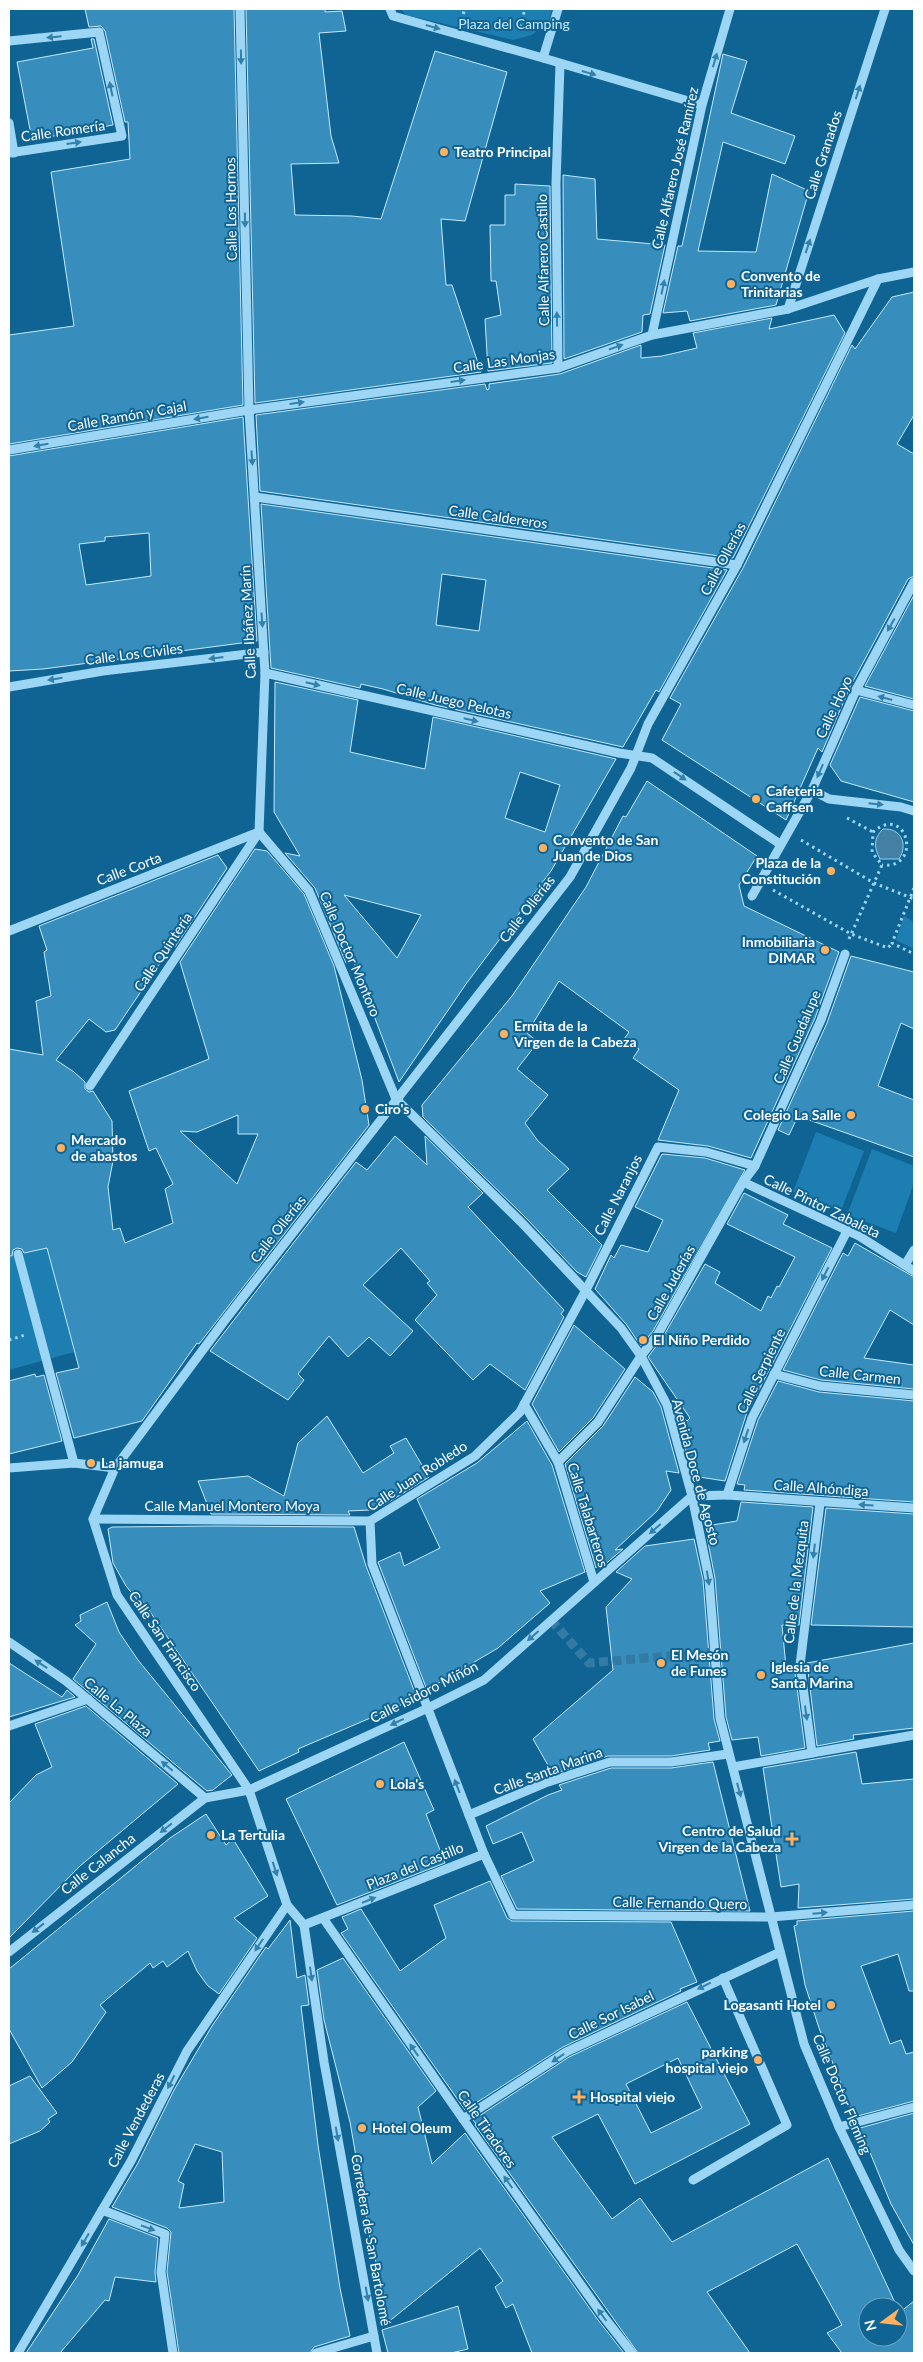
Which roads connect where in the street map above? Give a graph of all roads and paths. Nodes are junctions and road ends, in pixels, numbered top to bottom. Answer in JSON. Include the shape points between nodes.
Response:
{"nodes":[{"id":1,"x":240,"y":9,"type":"edge"},
{"id":2,"x":390,"y":9,"type":"edge"},
{"id":3,"x":525,"y":9,"type":"edge"},
{"id":4,"x":558,"y":9,"type":"edge"},
{"id":5,"x":730,"y":9,"type":"edge"},
{"id":6,"x":885,"y":9,"type":"edge"},
{"id":7,"x":520,"y":27,"type":"dead end"},
{"id":8,"x":9,"y":42,"type":"edge"},
{"id":9,"x":543,"y":58,"type":"junction"},
{"id":10,"x":560,"y":64,"type":"junction"},
{"id":11,"x":702,"y":105,"type":"junction"},
{"id":12,"x":9,"y":123,"type":"edge"},
{"id":13,"x":11,"y":153,"type":"edge"},
{"id":14,"x":914,"y":272,"type":"edge"},
{"id":15,"x":878,"y":279,"type":"junction"},
{"id":16,"x":788,"y":310,"type":"junction"},
{"id":17,"x":652,"y":335,"type":"junction"},
{"id":18,"x":558,"y":368,"type":"junction"},
{"id":19,"x":249,"y":410,"type":"junction"},
{"id":20,"x":9,"y":450,"type":"edge"},
{"id":21,"x":254,"y":497,"type":"junction"},
{"id":22,"x":737,"y":564,"type":"junction"},
{"id":23,"x":914,"y":582,"type":"edge"},
{"id":24,"x":264,"y":652,"type":"junction"},
{"id":25,"x":265,"y":673,"type":"junction"},
{"id":26,"x":9,"y":687,"type":"edge"},
{"id":27,"x":856,"y":690,"type":"junction"},
{"id":28,"x":914,"y":705,"type":"edge"},
{"id":29,"x":637,"y":755,"type":"junction"},
{"id":30,"x":812,"y":790,"type":"junction"},
{"id":31,"x":914,"y":811,"type":"edge"},
{"id":32,"x":805,"y":831,"type":"dead end"},
{"id":33,"x":259,"y":832,"type":"junction"},
{"id":34,"x":800,"y":839,"type":"junction"},
{"id":35,"x":780,"y":844,"type":"junction"},
{"id":36,"x":796,"y":848,"type":"dead end"},
{"id":37,"x":882,"y":865,"type":"junction"},
{"id":38,"x":777,"y":882,"type":"dead end"},
{"id":39,"x":874,"y":883,"type":"junction"},
{"id":40,"x":914,"y":888,"type":"edge"},
{"id":41,"x":752,"y":896,"type":"dead end"},
{"id":42,"x":910,"y":896,"type":"junction"},
{"id":43,"x":914,"y":899,"type":"edge"},
{"id":44,"x":9,"y":931,"type":"edge"},
{"id":45,"x":851,"y":934,"type":"junction"},
{"id":46,"x":892,"y":943,"type":"junction"},
{"id":47,"x":845,"y":954,"type":"joint"},
{"id":48,"x":914,"y":954,"type":"edge"},
{"id":49,"x":90,"y":1086,"type":"dead end"},
{"id":50,"x":396,"y":1099,"type":"junction"},
{"id":51,"x":755,"y":1166,"type":"junction"},
{"id":52,"x":743,"y":1182,"type":"junction"},
{"id":53,"x":847,"y":1231,"type":"junction"},
{"id":54,"x":914,"y":1250,"type":"edge"},
{"id":55,"x":18,"y":1254,"type":"dead end"},
{"id":56,"x":905,"y":1265,"type":"junction"},
{"id":57,"x":914,"y":1271,"type":"edge"},
{"id":58,"x":586,"y":1290,"type":"junction"},
{"id":59,"x":641,"y":1356,"type":"junction"},
{"id":60,"x":774,"y":1374,"type":"junction"},
{"id":61,"x":914,"y":1395,"type":"edge"},
{"id":62,"x":524,"y":1404,"type":"junction"},
{"id":63,"x":558,"y":1462,"type":"junction"},
{"id":64,"x":74,"y":1463,"type":"junction"},
{"id":65,"x":9,"y":1468,"type":"edge"},
{"id":66,"x":115,"y":1468,"type":"junction"},
{"id":67,"x":727,"y":1495,"type":"junction"},
{"id":68,"x":692,"y":1496,"type":"junction"},
{"id":69,"x":820,"y":1503,"type":"junction"},
{"id":70,"x":914,"y":1508,"type":"edge"},
{"id":71,"x":93,"y":1519,"type":"junction"},
{"id":72,"x":370,"y":1521,"type":"junction"},
{"id":73,"x":594,"y":1582,"type":"junction"},
{"id":74,"x":9,"y":1642,"type":"edge"},
{"id":75,"x":88,"y":1699,"type":"junction"},
{"id":76,"x":428,"y":1708,"type":"junction"},
{"id":77,"x":9,"y":1726,"type":"edge"},
{"id":78,"x":914,"y":1735,"type":"edge"},
{"id":79,"x":812,"y":1753,"type":"junction"},
{"id":80,"x":728,"y":1754,"type":"junction"},
{"id":81,"x":733,"y":1767,"type":"junction"},
{"id":82,"x":249,"y":1790,"type":"junction"},
{"id":83,"x":204,"y":1798,"type":"junction"},
{"id":84,"x":469,"y":1816,"type":"junction"},
{"id":85,"x":484,"y":1854,"type":"junction"},
{"id":86,"x":914,"y":1904,"type":"edge"},
{"id":87,"x":287,"y":1905,"type":"junction"},
{"id":88,"x":771,"y":1917,"type":"junction"},
{"id":89,"x":323,"y":1918,"type":"junction"},
{"id":90,"x":304,"y":1925,"type":"junction"},
{"id":91,"x":9,"y":1952,"type":"edge"},
{"id":92,"x":780,"y":1952,"type":"junction"},
{"id":93,"x":723,"y":1978,"type":"junction"},
{"id":94,"x":914,"y":2107,"type":"edge"},
{"id":95,"x":463,"y":2119,"type":"junction"},
{"id":96,"x":838,"y":2127,"type":"junction"},
{"id":97,"x":693,"y":2180,"type":"dead end"},
{"id":98,"x":102,"y":2210,"type":"junction"},
{"id":99,"x":914,"y":2271,"type":"edge"},
{"id":100,"x":374,"y":2336,"type":"junction"},
{"id":101,"x":18,"y":2353,"type":"edge"},
{"id":102,"x":172,"y":2353,"type":"edge"},
{"id":103,"x":316,"y":2353,"type":"edge"},
{"id":104,"x":377,"y":2353,"type":"edge"},
{"id":105,"x":632,"y":2353,"type":"edge"}],
"edges":[{"from":1,"to":19,"type":"street","name":"Calle Los Hornos","one_way":true},
{"from":2,"to":9,"type":"street","one_way":true,"via":[[393,16]]},
{"from":3,"to":7,"type":"path"},
{"from":4,"to":9,"type":"street"},
{"from":11,"to":5,"type":"street","name":"Calle Alfarero José Ramírez","one_way":true},
{"from":16,"to":6,"type":"street","name":"Calle Granados","one_way":true},
{"from":13,"to":8,"type":"street","name":"Calle Romería","one_way":true,"via":[[122,136],[99,32]]},
{"from":9,"to":10,"type":"street"},
{"from":10,"to":11,"type":"street","one_way":true},
{"from":18,"to":10,"type":"street","name":"Calle Alfarero Castillo","one_way":true,"via":[[556,182]]},
{"from":17,"to":11,"type":"street","name":"Calle Alfarero José Ramírez","one_way":true},
{"from":12,"to":13,"type":"street"},
{"from":14,"to":15,"type":"street","name":"Calle Las Monjas"},
{"from":15,"to":16,"type":"street","name":"Calle Las Monjas"},
{"from":15,"to":22,"type":"street","name":"Calle Ollerías"},
{"from":16,"to":17,"type":"street","name":"Calle Las Monjas"},
{"from":18,"to":17,"type":"street","name":"Calle Las Monjas","one_way":true},
{"from":19,"to":18,"type":"street","name":"Calle Las Monjas","one_way":true},
{"from":19,"to":20,"type":"street","name":"Calle Ramón y Cajal","one_way":true},
{"from":19,"to":21,"type":"street","name":"Calle Ibáñez Marín","one_way":true},
{"from":21,"to":22,"type":"street","name":"Calle Caldereros"},
{"from":21,"to":24,"type":"street","name":"Calle Ibáñez Marín","one_way":true},
{"from":22,"to":29,"type":"street","name":"Calle Ollerías","via":[[648,724]]},
{"from":23,"to":27,"type":"street","name":"Calle Hoyo","one_way":true},
{"from":24,"to":25,"type":"street","name":"Calle Ibáñez Marín"},
{"from":24,"to":26,"type":"street","name":"Calle Los Civiles","one_way":true,"via":[[103,671]]},
{"from":25,"to":29,"type":"street","name":"Calle Juego Pelotas","one_way":true},
{"from":25,"to":33,"type":"street","name":"Calle Ibáñez Marín"},
{"from":28,"to":27,"type":"street","one_way":true},
{"from":27,"to":30,"type":"street","name":"Calle Hoyo","one_way":true},
{"from":29,"to":35,"type":"street","one_way":true,"via":[[652,758]]},
{"from":29,"to":50,"type":"street","name":"Calle Ollerías","via":[[570,877]]},
{"from":30,"to":31,"type":"street","one_way":true,"via":[[829,799],[901,806]]},
{"from":30,"to":35,"type":"street","name":"Calle Hoyo"},
{"from":32,"to":34,"type":"path"},
{"from":33,"to":44,"type":"street","name":"Calle Corta"},
{"from":33,"to":49,"type":"street","name":"Calle Quintería"},
{"from":33,"to":50,"type":"street","name":"Calle Doctor Montoro","via":[[309,891]]},
{"from":34,"to":36,"type":"path"},
{"from":34,"to":39,"type":"path"},
{"from":35,"to":41,"type":"street"},
{"from":37,"to":37,"type":"path","via":[[872,852],[871,839],[880,826],[890,823],[904,829],[910,850],[903,863]]},
{"from":37,"to":39,"type":"path"},
{"from":38,"to":45,"type":"path","via":[[772,890]]},
{"from":39,"to":42,"type":"path"},
{"from":39,"to":45,"type":"path"},
{"from":40,"to":42,"type":"path"},
{"from":42,"to":43,"type":"path"},
{"from":42,"to":46,"type":"path"},
{"from":45,"to":46,"type":"path","via":[[888,948]]},
{"from":45,"to":47,"type":"path"},
{"from":46,"to":48,"type":"path"},
{"from":47,"to":51,"type":"street","name":"Calle Guadalupe","via":[[821,1020]]},
{"from":50,"to":58,"type":"street","name":"Avenida Doce de Agosto"},
{"from":50,"to":66,"type":"street","name":"Calle Ollerías"},
{"from":51,"to":52,"type":"street","name":"Calle Guadalupe"},
{"from":51,"to":58,"type":"street","name":"Calle Naranjos","via":[[706,1152],[658,1147]]},
{"from":52,"to":53,"type":"street","name":"Calle Pintor Zabaleta"},
{"from":52,"to":59,"type":"street","name":"Calle Juderías","via":[[658,1334]]},
{"from":53,"to":56,"type":"street","name":"Calle Pintor Zabaleta"},
{"from":53,"to":60,"type":"street","name":"Calle Serpiente","one_way":true},
{"from":54,"to":56,"type":"street"},
{"from":55,"to":64,"type":"street"},
{"from":56,"to":57,"type":"street","name":"Calle Pintor Zabaleta"},
{"from":58,"to":59,"type":"street","name":"Avenida Doce de Agosto","via":[[621,1328]]},
{"from":58,"to":62,"type":"street","name":"Calle Juan Robledo"},
{"from":59,"to":63,"type":"street","name":"Calle Juderías","via":[[598,1422]]},
{"from":59,"to":68,"type":"street","name":"Avenida Doce de Agosto","via":[[667,1405]]},
{"from":60,"to":61,"type":"street","name":"Calle Carmen","via":[[820,1386]]},
{"from":60,"to":67,"type":"street","name":"Calle Serpiente","one_way":true,"via":[[752,1418]]},
{"from":62,"to":63,"type":"street","name":"Calle Talabarteros"},
{"from":62,"to":72,"type":"street","name":"Calle Juan Robledo","via":[[520,1412],[475,1456]]},
{"from":63,"to":73,"type":"street","name":"Calle Talabarteros"},
{"from":64,"to":65,"type":"street"},
{"from":64,"to":66,"type":"street"},
{"from":66,"to":71,"type":"street"},
{"from":67,"to":68,"type":"street"},
{"from":67,"to":69,"type":"street","name":"Calle Alhóndiga"},
{"from":68,"to":73,"type":"street","name":"Calle Isidoro Miñón","one_way":true},
{"from":68,"to":80,"type":"street","name":"Avenida Doce de Agosto","one_way":true,"via":[[709,1579],[720,1718]]},
{"from":70,"to":69,"type":"street","name":"Calle Alhóndiga","one_way":true},
{"from":69,"to":79,"type":"street","name":"Calle de la Mezquita","one_way":true,"via":[[800,1665]]},
{"from":71,"to":72,"type":"street","name":"Calle Manuel Montero Moya"},
{"from":71,"to":82,"type":"street","name":"Calle San Francisco","via":[[116,1595]]},
{"from":72,"to":76,"type":"street","name":"Calle Juan Robledo","via":[[372,1564]]},
{"from":73,"to":76,"type":"street","name":"Calle Isidoro Miñón","one_way":true,"via":[[484,1680]]},
{"from":75,"to":74,"type":"street","name":"Calle La Plaza","one_way":true},
{"from":75,"to":77,"type":"street"},
{"from":83,"to":75,"type":"street","name":"Calle La Plaza","one_way":true},
{"from":76,"to":82,"type":"street","name":"Calle Isidoro Miñón","one_way":true},
{"from":84,"to":76,"type":"street","name":"Plaza del Castillo","one_way":true},
{"from":78,"to":79,"type":"street"},
{"from":79,"to":81,"type":"street"},
{"from":80,"to":81,"type":"street","name":"Avenida Doce de Agosto"},
{"from":80,"to":84,"type":"street","name":"Calle Santa Marina","via":[[671,1762],[610,1762],[546,1783]]},
{"from":81,"to":88,"type":"street","name":"Avenida Doce de Agosto","one_way":true},
{"from":82,"to":83,"type":"street","name":"Calle Isidoro Miñón"},
{"from":82,"to":87,"type":"street","name":"Calle San Francisco","one_way":true},
{"from":83,"to":91,"type":"street","name":"Calle Calancha","one_way":true},
{"from":84,"to":85,"type":"street","name":"Plaza del Castillo"},
{"from":85,"to":88,"type":"street","name":"Calle Fernando Quero","via":[[513,1915]]},
{"from":89,"to":85,"type":"street","name":"Plaza del Castillo","one_way":true},
{"from":88,"to":86,"type":"street","name":"Calle Fernando Quero","one_way":true},
{"from":87,"to":90,"type":"street"},
{"from":87,"to":98,"type":"street","name":"Calle Vendederas","one_way":true,"via":[[187,2051]]},
{"from":88,"to":92,"type":"street","name":"Calle Doctor Fleming"},
{"from":89,"to":90,"type":"street","name":"Plaza del Castillo"},
{"from":95,"to":89,"type":"street","name":"Calle Tiradores","one_way":true},
{"from":90,"to":100,"type":"street","name":"Corredera de San Bartolomé","one_way":true,"via":[[324,2062]]},
{"from":92,"to":93,"type":"street","name":"Calle Sor Isabel"},
{"from":92,"to":96,"type":"street","name":"Calle Doctor Fleming","via":[[804,2044]]},
{"from":93,"to":95,"type":"street","name":"Calle Sor Isabel","one_way":true,"via":[[566,2052]]},
{"from":93,"to":97,"type":"street","via":[[787,2125]]},
{"from":94,"to":96,"type":"street"},
{"from":105,"to":95,"type":"street","name":"Calle Tiradores","one_way":true},
{"from":96,"to":99,"type":"street","name":"Calle Doctor Fleming","via":[[899,2250]]},
{"from":98,"to":101,"type":"street","name":"Calle Vendederas","one_way":true},
{"from":98,"to":102,"type":"street","one_way":true,"via":[[165,2234],[161,2272]]},
{"from":100,"to":103,"type":"street"},
{"from":100,"to":104,"type":"street","name":"Corredera de San Bartolomé"}]}
